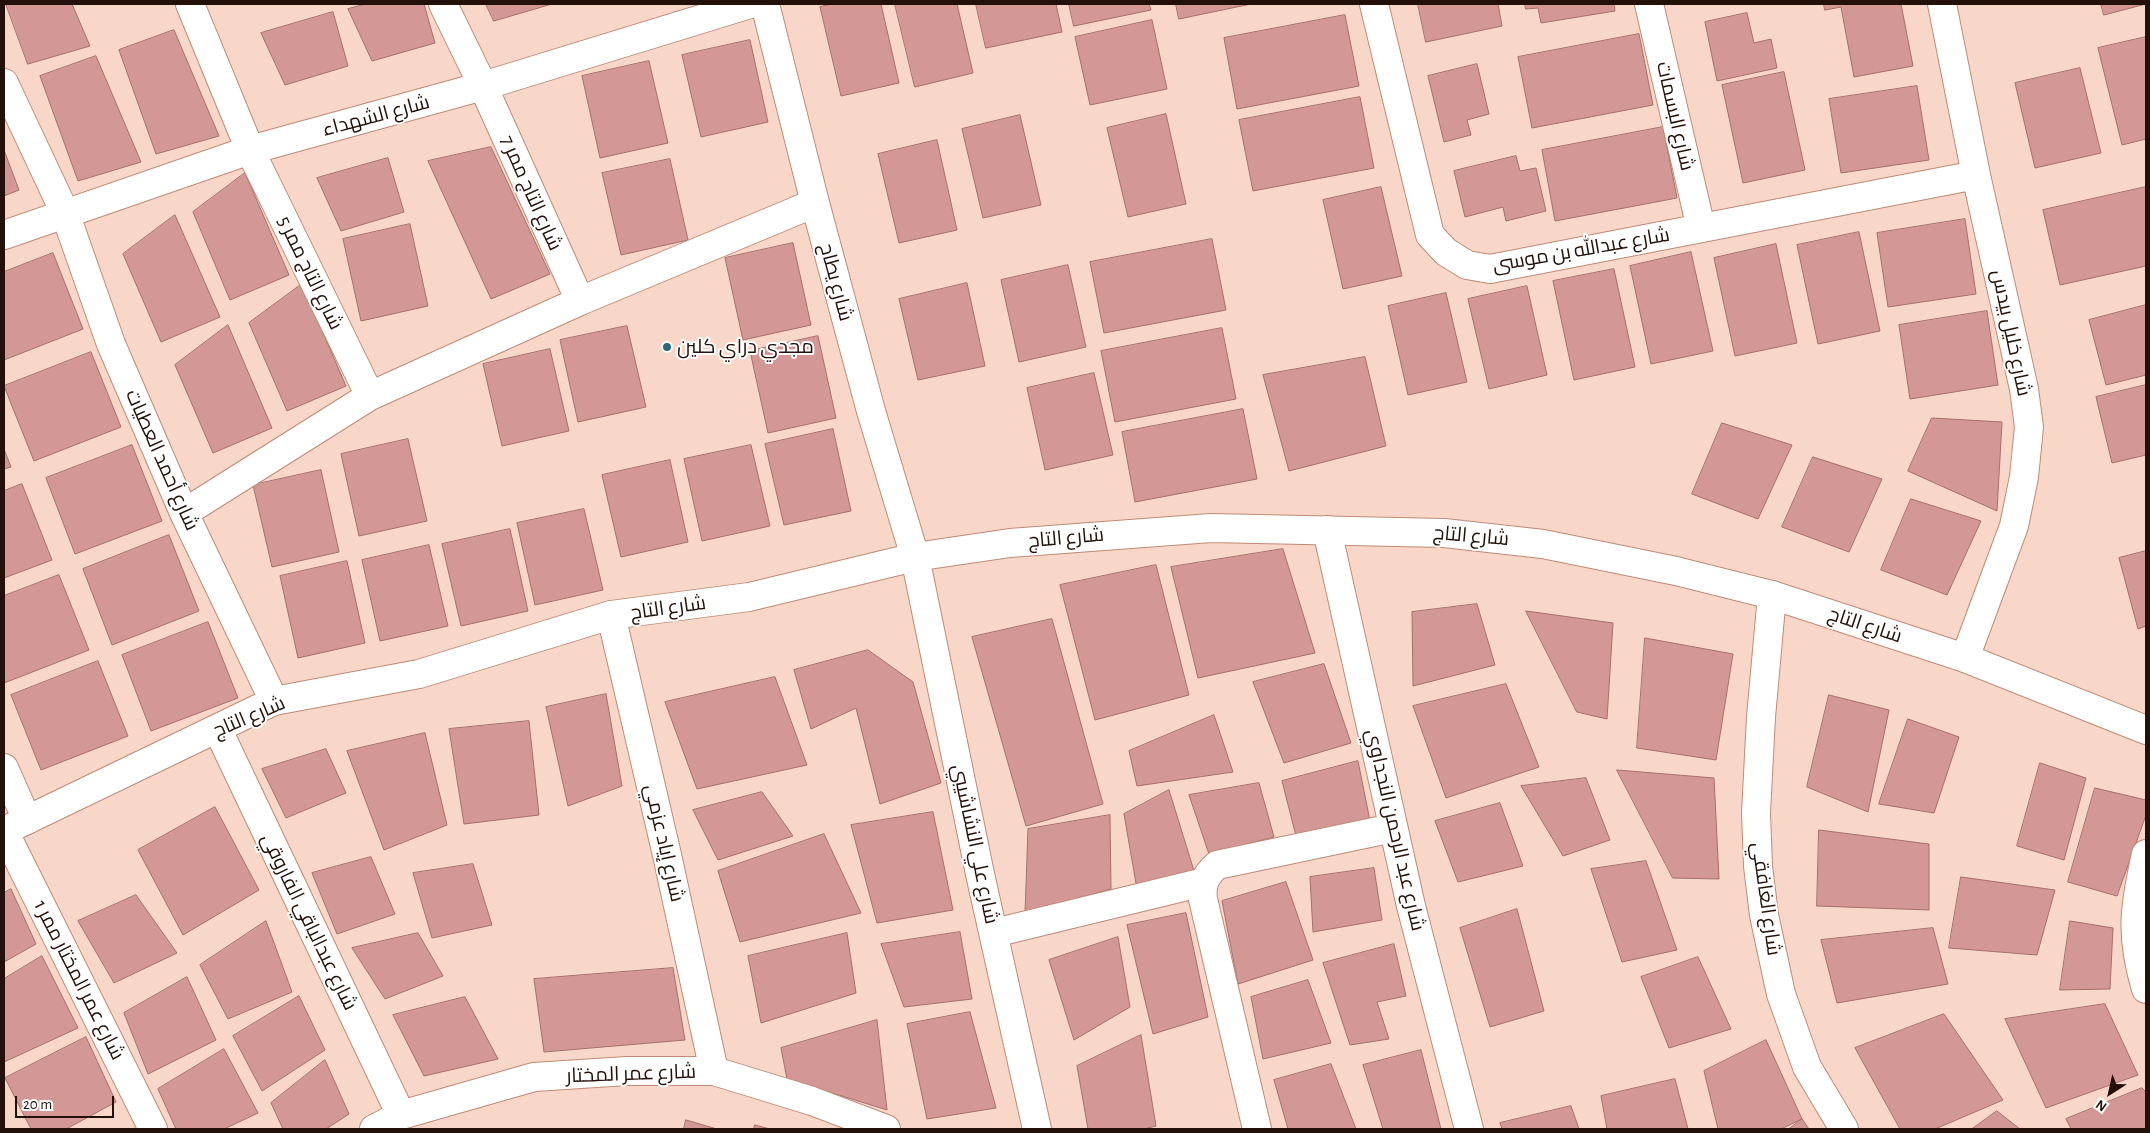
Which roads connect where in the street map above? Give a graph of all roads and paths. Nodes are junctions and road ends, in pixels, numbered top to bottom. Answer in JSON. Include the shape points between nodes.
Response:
{"nodes":[{"id":1,"x":190,"y":4,"type":"edge"},
{"id":2,"x":443,"y":4,"type":"edge"},
{"id":3,"x":750,"y":4,"type":"edge"},
{"id":4,"x":765,"y":4,"type":"edge"},
{"id":5,"x":1374,"y":4,"type":"edge"},
{"id":6,"x":1649,"y":4,"type":"edge"},
{"id":7,"x":1942,"y":4,"type":"edge"},
{"id":8,"x":4,"y":83,"type":"edge"},
{"id":9,"x":483,"y":86,"type":"junction"},
{"id":10,"x":250,"y":150,"type":"junction"},
{"id":11,"x":1976,"y":175,"type":"junction"},
{"id":12,"x":815,"y":203,"type":"junction"},
{"id":13,"x":65,"y":213,"type":"junction"},
{"id":14,"x":1701,"y":228,"type":"junction"},
{"id":15,"x":4,"y":234,"type":"edge"},
{"id":16,"x":580,"y":300,"type":"junction"},
{"id":17,"x":370,"y":396,"type":"junction"},
{"id":18,"x":184,"y":512,"type":"junction"},
{"id":19,"x":1327,"y":530,"type":"junction"},
{"id":20,"x":915,"y":558,"type":"junction"},
{"id":21,"x":1772,"y":595,"type":"junction"},
{"id":22,"x":611,"y":616,"type":"junction"},
{"id":23,"x":1965,"y":658,"type":"junction"},
{"id":24,"x":274,"y":701,"type":"junction"},
{"id":25,"x":218,"y":730,"type":"junction"},
{"id":26,"x":2146,"y":730,"type":"edge"},
{"id":27,"x":4,"y":768,"type":"edge"},
{"id":28,"x":12,"y":828,"type":"edge"},
{"id":29,"x":1393,"y":828,"type":"junction"},
{"id":30,"x":2146,"y":854,"type":"edge"},
{"id":31,"x":1204,"y":882,"type":"junction"},
{"id":32,"x":994,"y":933,"type":"junction"},
{"id":33,"x":2146,"y":989,"type":"edge"},
{"id":34,"x":714,"y":1072,"type":"junction"},
{"id":35,"x":401,"y":1115,"type":"junction"},
{"id":36,"x":154,"y":1129,"type":"edge"},
{"id":37,"x":374,"y":1129,"type":"edge"},
{"id":38,"x":886,"y":1129,"type":"edge"},
{"id":39,"x":1037,"y":1129,"type":"edge"},
{"id":40,"x":1257,"y":1129,"type":"edge"},
{"id":41,"x":1469,"y":1129,"type":"edge"},
{"id":42,"x":1844,"y":1129,"type":"edge"}],
"edges":[{"from":1,"to":10,"type":"street","name":"شارع التاج ممر 5"},
{"from":2,"to":9,"type":"street","name":"شارع التاج ممر 7"},
{"from":3,"to":9,"type":"street","name":"شارع الشهداء"},
{"from":4,"to":12,"type":"street","name":"شارع يطاح"},
{"from":5,"to":14,"type":"street","name":"شارع عبدالله بن موسى","via":[[1430,235],[1466,266],[1490,269]]},
{"from":6,"to":14,"type":"street","name":"شارع البسمات"},
{"from":7,"to":11,"type":"street","name":"شارع خليل بيدس"},
{"from":8,"to":13,"type":"street","name":"شارع أحمد العطيات"},
{"from":9,"to":10,"type":"street","name":"شارع الشهداء"},
{"from":9,"to":16,"type":"street","name":"شارع التاج ممر 7"},
{"from":10,"to":13,"type":"street","name":"شارع الشهداء"},
{"from":10,"to":17,"type":"street","name":"شارع التاج ممر 5"},
{"from":11,"to":14,"type":"street","name":"شارع عبدالله بن موسى"},
{"from":11,"to":23,"type":"street","name":"شارع خليل بيدس","via":[[2024,389],[2029,427],[2024,477],[2014,526]]},
{"from":12,"to":16,"type":"street"},
{"from":12,"to":20,"type":"street","name":"شارع يطاح"},
{"from":13,"to":15,"type":"street","name":"شارع الشهداء"},
{"from":13,"to":18,"type":"street","name":"شارع أحمد العطيات","via":[[111,344]]},
{"from":16,"to":17,"type":"street"},
{"from":17,"to":18,"type":"street"},
{"from":18,"to":24,"type":"street","name":"شارع أحمد العطيات"},
{"from":19,"to":20,"type":"street","name":"شارع التاج","via":[[1211,528],[1010,543]]},
{"from":19,"to":21,"type":"street","name":"شارع التاج","via":[[1444,533],[1542,544],[1676,571]]},
{"from":19,"to":29,"type":"street","name":"شارع عبد الرحمن النجداوي"},
{"from":20,"to":22,"type":"street","name":"شارع التاج","via":[[749,597]]},
{"from":20,"to":32,"type":"street","name":"شارع علي النشاشيبي"},
{"from":21,"to":23,"type":"street","name":"شارع التاج"},
{"from":21,"to":42,"type":"street","name":"شارع الغافقي","via":[[1756,813],[1764,915],[1781,994],[1807,1067]]},
{"from":22,"to":24,"type":"street","name":"شارع التاج","via":[[419,674]]},
{"from":22,"to":34,"type":"street","name":"شارع إياد عزمي"},
{"from":23,"to":26,"type":"street","name":"شارع التاج"},
{"from":24,"to":25,"type":"street","name":"شارع التاج"},
{"from":25,"to":28,"type":"street","name":"شارع التاج"},
{"from":25,"to":35,"type":"street","name":"شارع عبدالباقي الفاروقي"},
{"from":27,"to":28,"type":"street","name":"شارع عمر المختار ممر 1"},
{"from":28,"to":36,"type":"street","name":"شارع عمر المختار ممر 1"},
{"from":29,"to":31,"type":"street","via":[[1217,865]]},
{"from":29,"to":41,"type":"street","name":"شارع عبد الرحمن النجداوي"},
{"from":30,"to":33,"type":"street","via":[[2134,928]]},
{"from":31,"to":32,"type":"street"},
{"from":31,"to":40,"type":"street","via":[[1205,910]]},
{"from":32,"to":39,"type":"street","name":"شارع علي النشاشيبي"},
{"from":34,"to":35,"type":"street","name":"شارع عمر المختار","via":[[626,1071],[534,1077]]},
{"from":34,"to":38,"type":"street","name":"شارع عمر المختار"},
{"from":35,"to":37,"type":"street","name":"شارع عمر المختار"}]}
